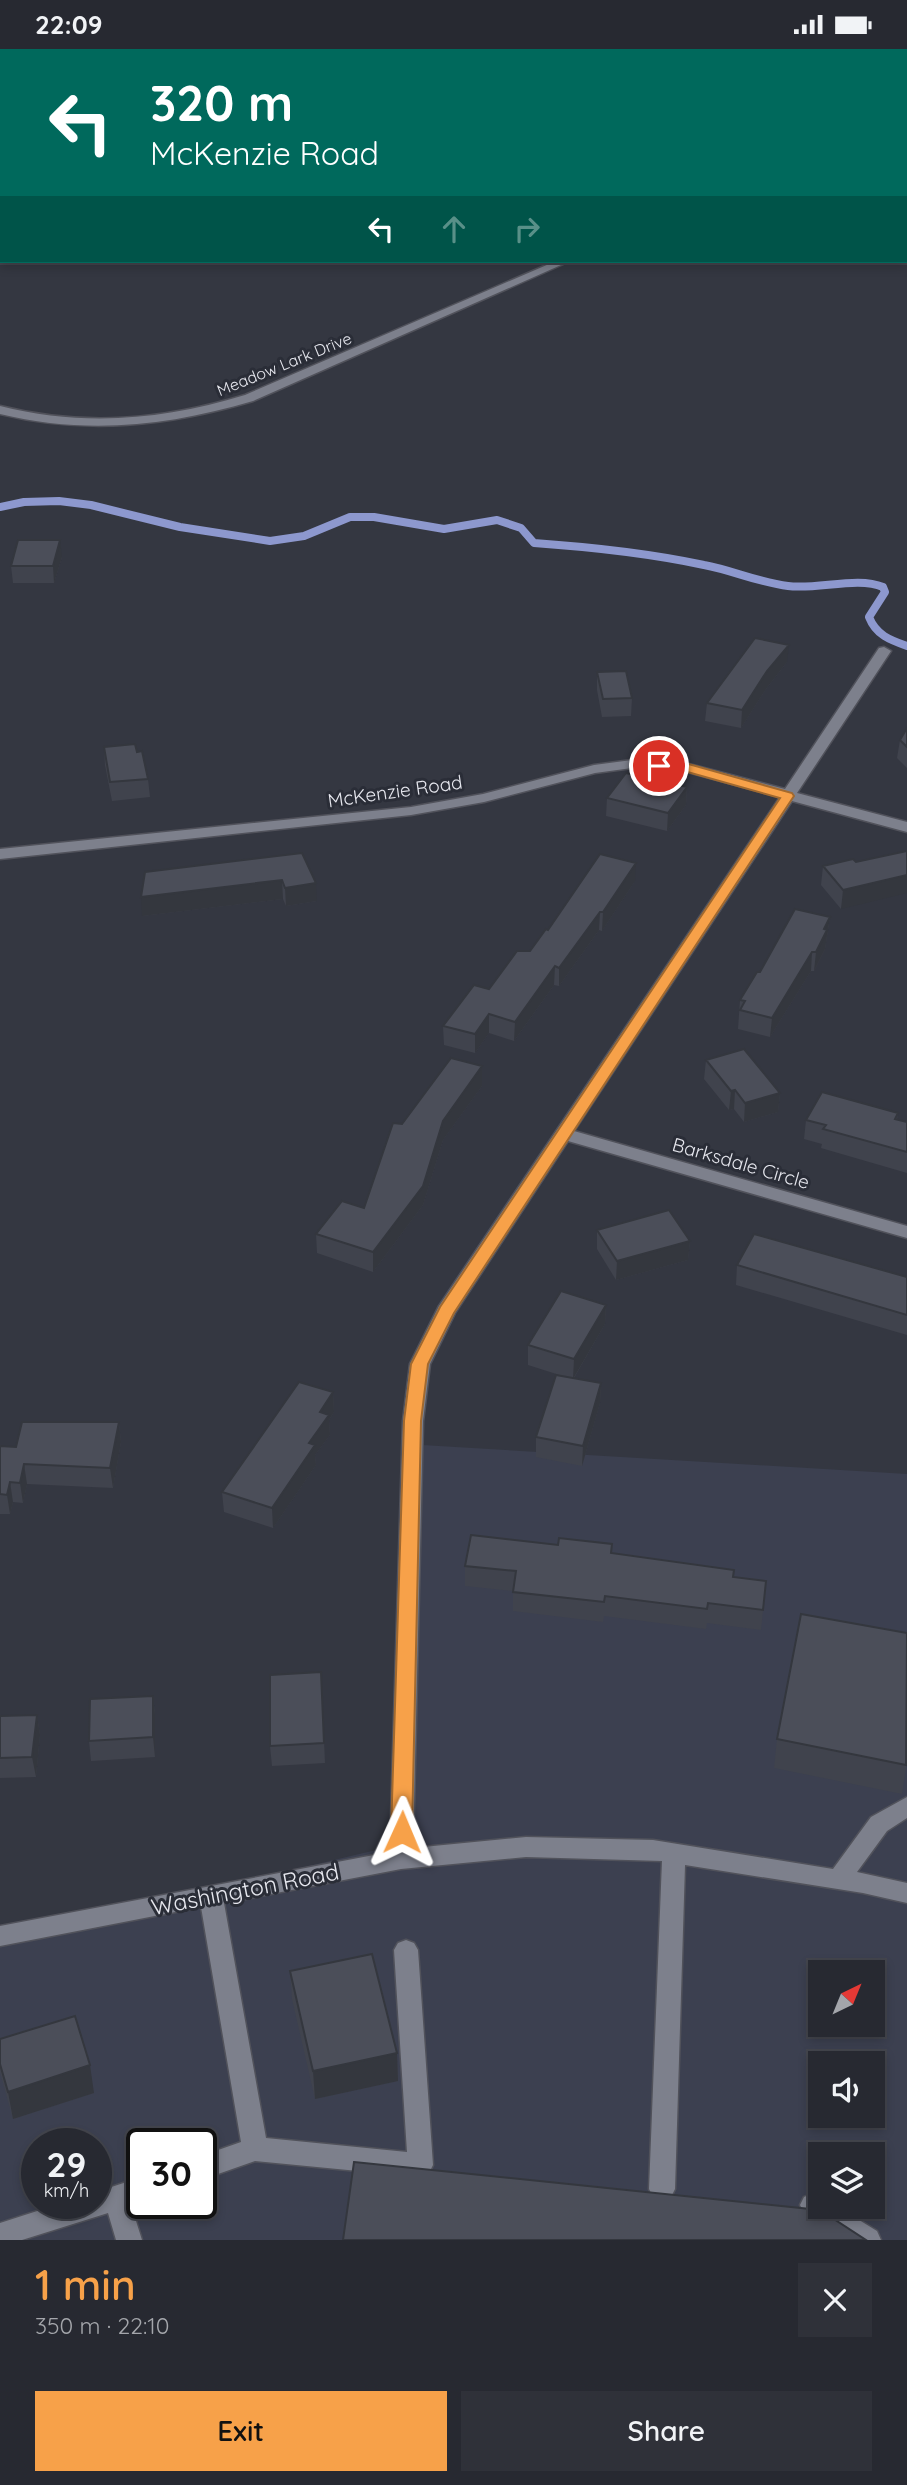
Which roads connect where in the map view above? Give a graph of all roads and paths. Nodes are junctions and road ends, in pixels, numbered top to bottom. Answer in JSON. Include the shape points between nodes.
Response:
{"nodes":[{"id":1,"x":560,"y":263,"type":"edge"},
{"id":2,"x":0,"y":410,"type":"edge"},
{"id":3,"x":884,"y":651,"type":"dead end"},
{"id":4,"x":788,"y":796,"type":"junction"},
{"id":5,"x":907,"y":827,"type":"edge"},
{"id":6,"x":0,"y":854,"type":"edge"},
{"id":7,"x":563,"y":1134,"type":"junction"},
{"id":8,"x":907,"y":1232,"type":"edge"},
{"id":9,"x":907,"y":1806,"type":"edge"},
{"id":10,"x":674,"y":1854,"type":"junction"},
{"id":11,"x":401,"y":1859,"type":"junction"},
{"id":12,"x":838,"y":1880,"type":"junction"},
{"id":13,"x":907,"y":1893,"type":"edge"},
{"id":14,"x":211,"y":1896,"type":"junction"},
{"id":15,"x":0,"y":1936,"type":"edge"},
{"id":16,"x":406,"y":1950,"type":"dead end"},
{"id":17,"x":255,"y":2149,"type":"junction"},
{"id":18,"x":217,"y":2162,"type":"edge"},
{"id":19,"x":662,"y":2189,"type":"dead end"},
{"id":20,"x":126,"y":2195,"type":"edge"},
{"id":21,"x":116,"y":2198,"type":"junction"},
{"id":22,"x":835,"y":2219,"type":"edge"},
{"id":23,"x":0,"y":2235,"type":"edge"},
{"id":24,"x":129,"y":2240,"type":"edge"},
{"id":25,"x":868,"y":2240,"type":"edge"}],
"edges":[{"from":1,"to":2,"type":"street","name":"Meadow Lark Drive","via":[[218,408],[170,418],[100,423],[57,421]]},
{"from":3,"to":4,"type":"street"},
{"from":4,"to":5,"type":"street"},
{"from":4,"to":6,"type":"street","name":"McKenzie Road","via":[[685,767],[632,764],[411,811]]},
{"from":4,"to":7,"type":"street"},
{"from":7,"to":8,"type":"street","name":"Barksdale Circle"},
{"from":7,"to":11,"type":"street","via":[[446,1311],[420,1364],[412,1421]]},
{"from":9,"to":12,"type":"street","via":[[879,1824]]},
{"from":10,"to":11,"type":"street","name":"Washington Road","via":[[526,1847]]},
{"from":10,"to":12,"type":"street","name":"Washington Road"},
{"from":10,"to":19,"type":"street"},
{"from":11,"to":14,"type":"street","name":"Washington Road"},
{"from":12,"to":13,"type":"street","name":"Washington Road"},
{"from":14,"to":15,"type":"street","name":"Washington Road"},
{"from":14,"to":17,"type":"street"},
{"from":16,"to":17,"type":"street","via":[[420,2165]]},
{"from":17,"to":18,"type":"street"},
{"from":20,"to":21,"type":"street"},
{"from":21,"to":23,"type":"street"},
{"from":21,"to":24,"type":"street"},
{"from":22,"to":25,"type":"street"}]}
